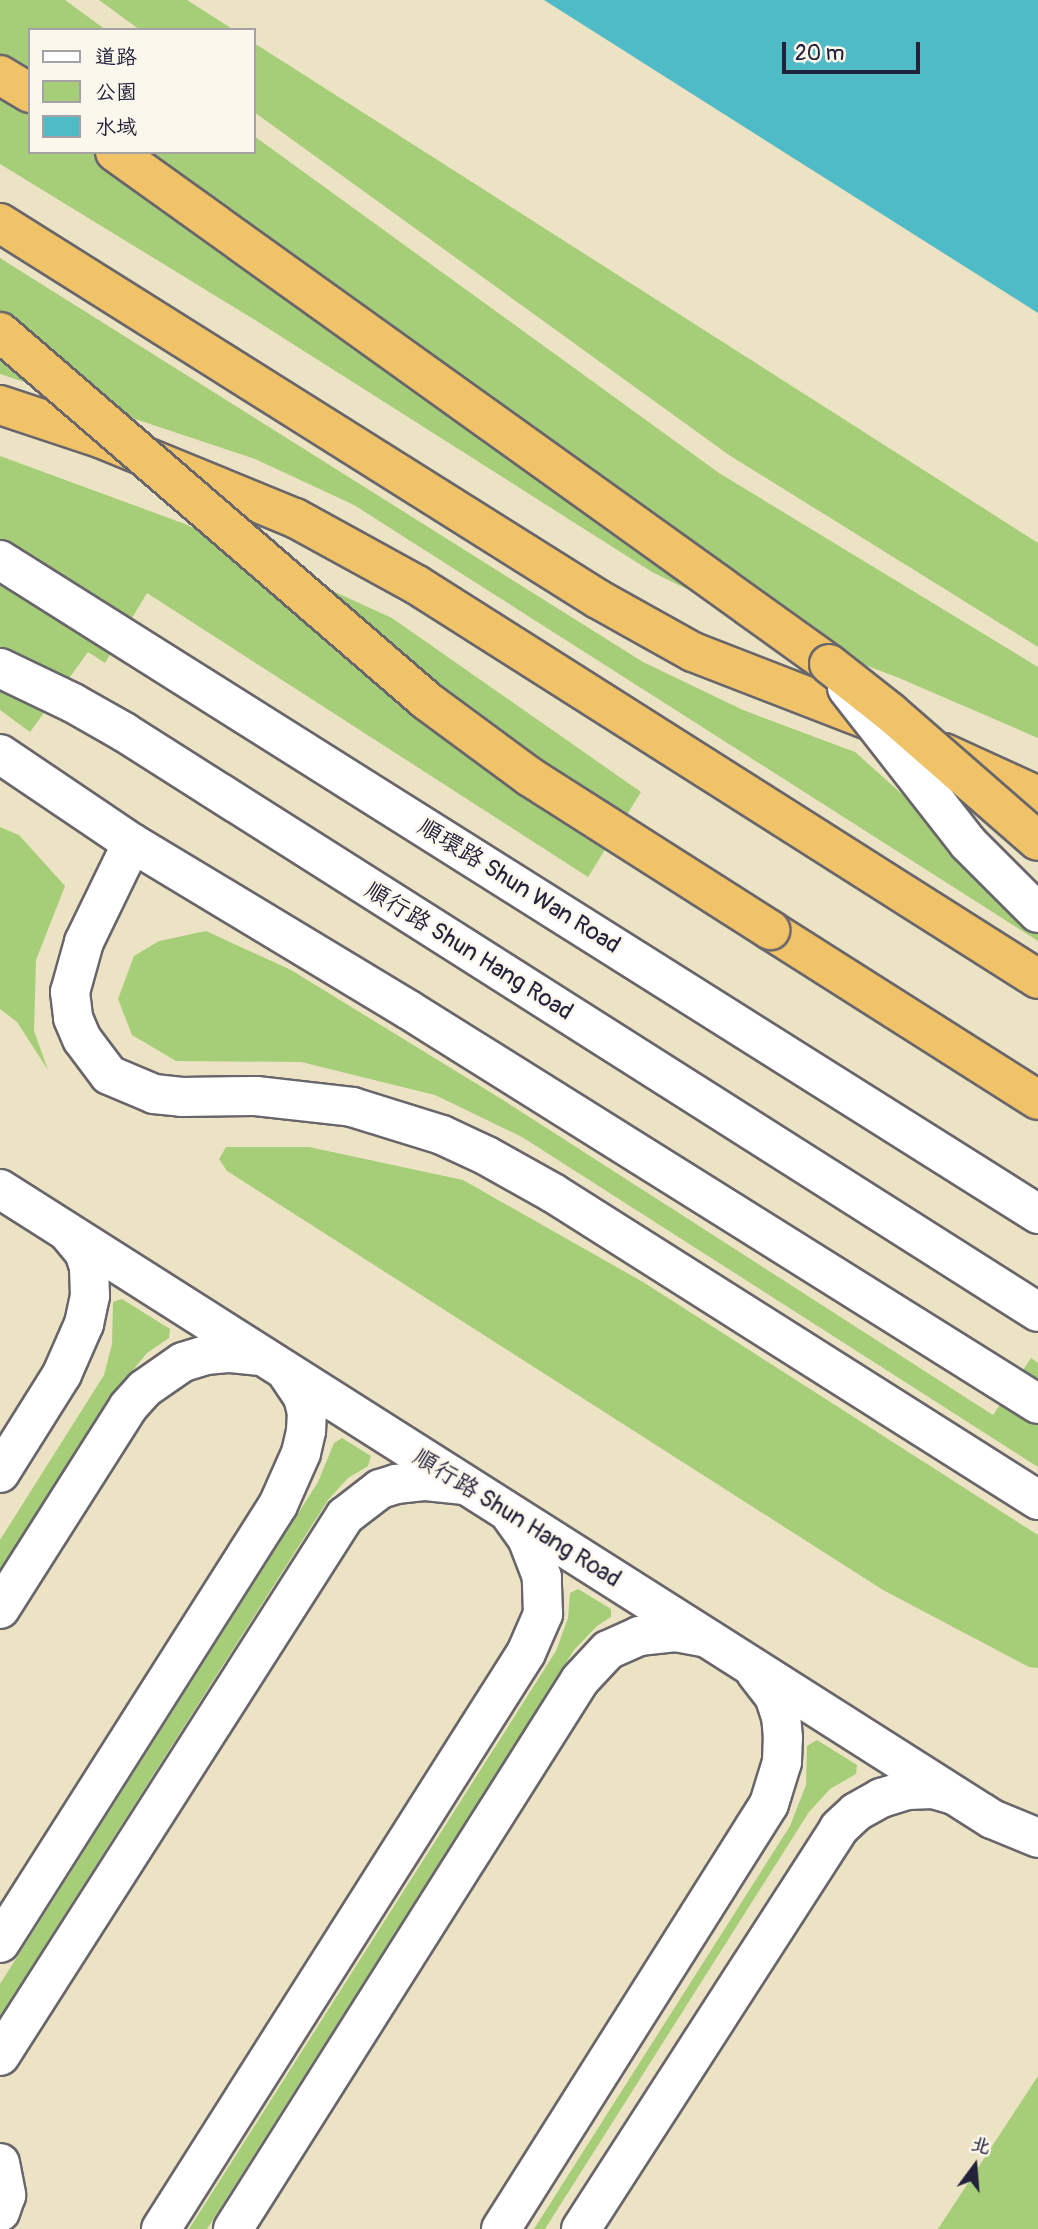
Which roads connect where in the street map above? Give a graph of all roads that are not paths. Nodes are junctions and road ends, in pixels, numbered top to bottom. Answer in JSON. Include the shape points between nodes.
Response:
{"nodes":[{"id":1,"x":0,"y":75,"type":"edge"},
{"id":2,"x":28,"y":92,"type":"edge"},
{"id":3,"x":118,"y":154,"type":"edge"},
{"id":4,"x":0,"y":223,"type":"edge"},
{"id":5,"x":0,"y":332,"type":"edge"},
{"id":6,"x":0,"y":405,"type":"edge"},
{"id":7,"x":0,"y":560,"type":"edge"},
{"id":8,"x":829,"y":664,"type":"junction"},
{"id":9,"x":0,"y":668,"type":"edge"},
{"id":10,"x":0,"y":754,"type":"edge"},
{"id":11,"x":0,"y":776,"type":"edge"},
{"id":12,"x":1038,"y":796,"type":"edge"},
{"id":13,"x":1038,"y":841,"type":"edge"},
{"id":14,"x":132,"y":843,"type":"junction"},
{"id":15,"x":1038,"y":913,"type":"edge"},
{"id":16,"x":1038,"y":979,"type":"edge"},
{"id":17,"x":1038,"y":1100,"type":"edge"},
{"id":18,"x":0,"y":1189,"type":"edge"},
{"id":19,"x":32,"y":1212,"type":"edge"},
{"id":20,"x":1038,"y":1214,"type":"edge"},
{"id":21,"x":1038,"y":1312,"type":"edge"},
{"id":22,"x":275,"y":1363,"type":"junction"},
{"id":23,"x":1038,"y":1404,"type":"edge"},
{"id":24,"x":0,"y":1473,"type":"edge"},
{"id":25,"x":468,"y":1487,"type":"junction"},
{"id":26,"x":1038,"y":1500,"type":"edge"},
{"id":27,"x":507,"y":1511,"type":"junction"},
{"id":28,"x":0,"y":1609,"type":"edge"},
{"id":29,"x":710,"y":1640,"type":"junction"},
{"id":30,"x":744,"y":1662,"type":"junction"},
{"id":31,"x":957,"y":1797,"type":"junction"},
{"id":32,"x":1038,"y":1838,"type":"edge"},
{"id":33,"x":0,"y":1942,"type":"edge"},
{"id":34,"x":0,"y":2056,"type":"edge"},
{"id":35,"x":0,"y":2164,"type":"edge"},
{"id":36,"x":0,"y":2212,"type":"edge"},
{"id":37,"x":161,"y":2229,"type":"edge"},
{"id":38,"x":233,"y":2229,"type":"edge"},
{"id":39,"x":501,"y":2229,"type":"edge"},
{"id":40,"x":581,"y":2229,"type":"edge"}],
"edges":[{"from":1,"to":2,"type":"highway"},
{"from":3,"to":8,"type":"highway"},
{"from":4,"to":12,"type":"highway","via":[[389,470],[693,652],[894,730]]},
{"from":5,"to":17,"type":"highway","bridge":true,"via":[[427,701],[530,778]]},
{"from":6,"to":16,"type":"highway","via":[[102,439],[295,518],[417,585]]},
{"from":7,"to":20,"type":"lane","name":"順環路 Shun Wan Road"},
{"from":8,"to":13,"type":"highway","bridge":true},
{"from":8,"to":15,"type":"lane","bridge":true,"via":[[968,843]]},
{"from":9,"to":21,"type":"lane","name":"順行路 Shun Hang Road","via":[[124,732]]},
{"from":10,"to":14,"type":"lane"},
{"from":11,"to":14,"type":"lane"},
{"from":14,"to":23,"type":"lane","via":[[409,1010]]},
{"from":14,"to":26,"type":"lane","via":[[84,942],[70,992],[73,1018],[82,1039],[109,1075],[154,1094],[268,1097],[352,1107],[408,1123],[487,1156]]},
{"from":18,"to":19,"type":"lane","name":"順行路 Shun Hang Road"},
{"from":19,"to":22,"type":"lane","name":"順行路 Shun Hang Road"},
{"from":19,"to":24,"type":"lane","via":[[84,1252],[90,1296],[62,1374]]},
{"from":22,"to":25,"type":"lane","name":"順行路 Shun Hang Road"},
{"from":22,"to":28,"type":"lane","via":[[231,1353],[206,1355],[183,1362],[144,1389],[128,1407]]},
{"from":22,"to":33,"type":"lane","via":[[303,1397],[307,1413],[301,1453],[278,1505]]},
{"from":25,"to":27,"type":"lane","name":"順行路 Shun Hang Road"},
{"from":25,"to":34,"type":"lane","via":[[426,1481],[396,1484],[380,1489],[345,1516]]},
{"from":27,"to":29,"type":"lane","name":"順行路 Shun Hang Road"},
{"from":27,"to":37,"type":"lane","via":[[527,1538],[542,1577],[542,1614],[526,1653]]},
{"from":29,"to":30,"type":"lane","name":"順行路 Shun Hang Road"},
{"from":29,"to":38,"type":"lane","via":[[676,1632],[639,1636],[608,1650],[580,1680]]},
{"from":30,"to":31,"type":"lane","name":"順行路 Shun Hang Road"},
{"from":30,"to":39,"type":"lane","via":[[762,1678],[781,1717],[782,1762],[769,1804]]},
{"from":31,"to":32,"type":"lane","name":"順行路 Shun Hang Road","via":[[1007,1828]]},
{"from":31,"to":40,"type":"lane","via":[[933,1789],[908,1790],[881,1798],[839,1828]]},
{"from":35,"to":36,"type":"lane","via":[[6,2195]]}]}
